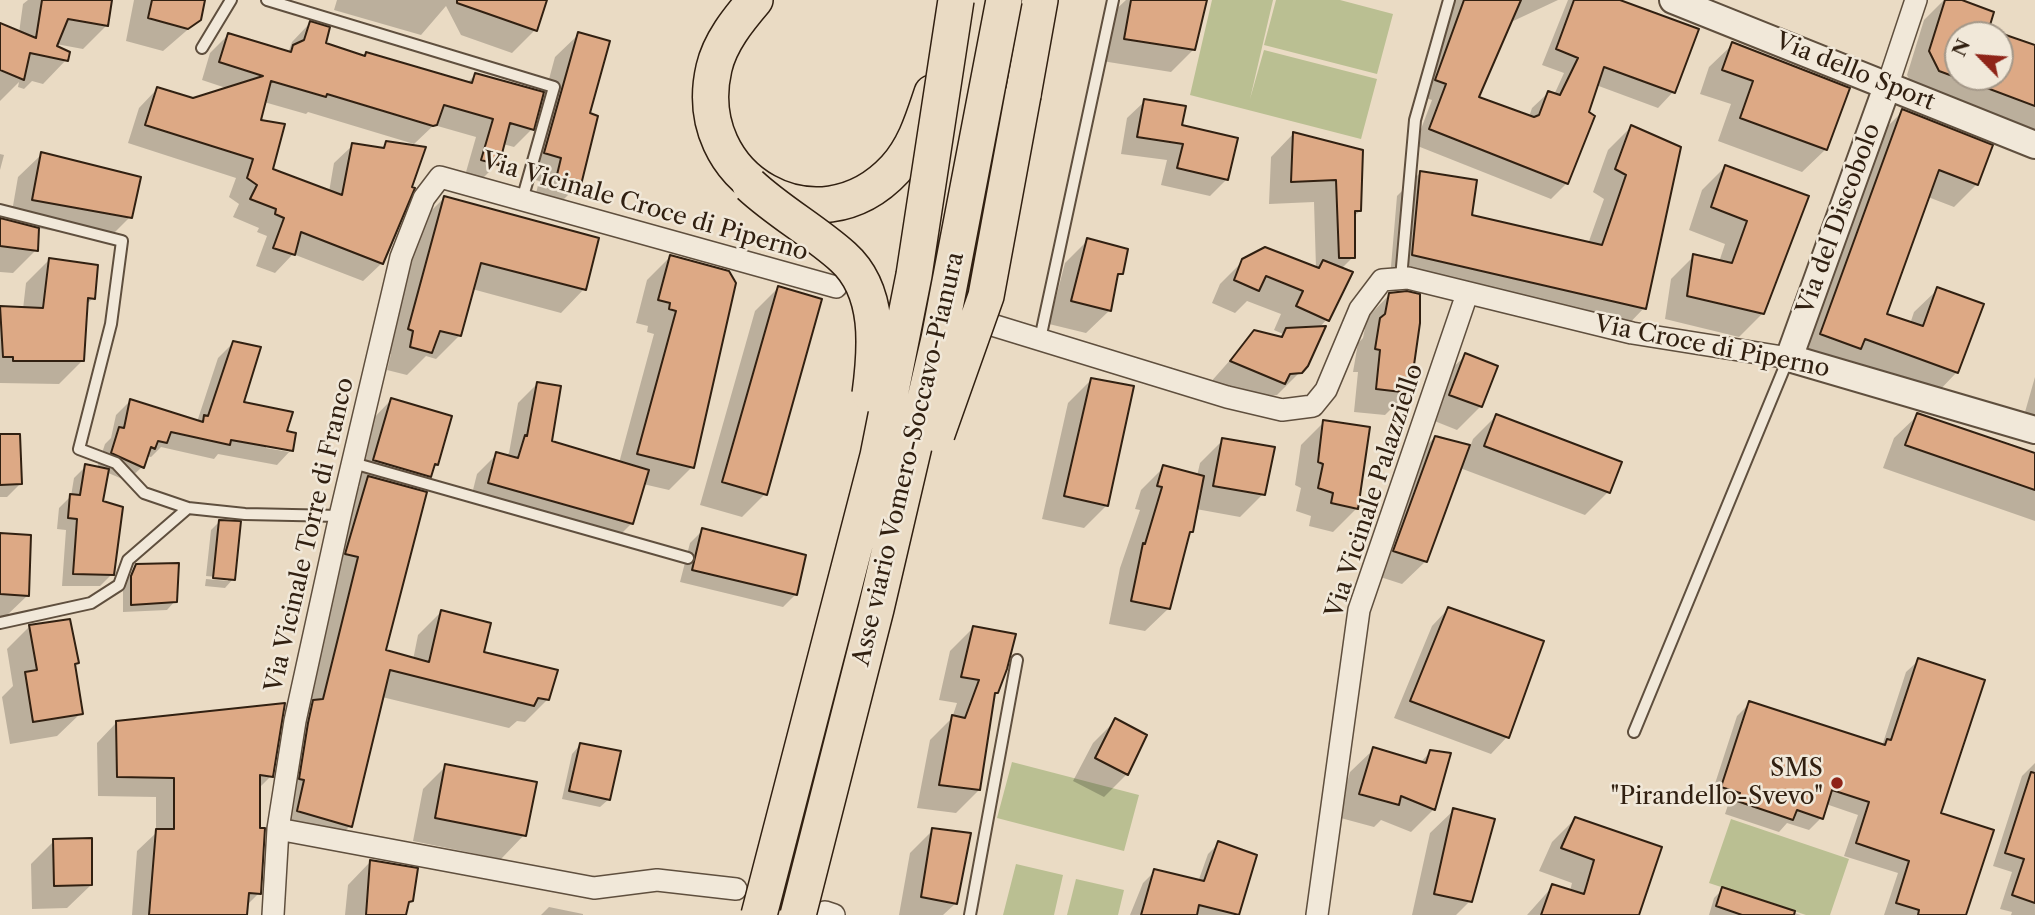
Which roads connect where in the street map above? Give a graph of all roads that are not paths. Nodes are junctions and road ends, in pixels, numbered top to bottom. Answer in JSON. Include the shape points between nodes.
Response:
{"nodes":[{"id":1,"x":231,"y":0,"type":"edge"},
{"id":2,"x":267,"y":0,"type":"edge"},
{"id":3,"x":755,"y":0,"type":"edge"},
{"id":4,"x":956,"y":0,"type":"edge"},
{"id":5,"x":1004,"y":0,"type":"edge"},
{"id":6,"x":1040,"y":0,"type":"edge"},
{"id":7,"x":1113,"y":0,"type":"edge"},
{"id":8,"x":1449,"y":0,"type":"edge"},
{"id":9,"x":1673,"y":0,"type":"edge"},
{"id":10,"x":1916,"y":0,"type":"edge"},
{"id":11,"x":949,"y":43,"type":"junction"},
{"id":12,"x":202,"y":48,"type":"dead end"},
{"id":13,"x":1888,"y":84,"type":"junction"},
{"id":14,"x":2035,"y":145,"type":"edge"},
{"id":15,"x":440,"y":177,"type":"joint"},
{"id":16,"x":750,"y":185,"type":"junction"},
{"id":17,"x":522,"y":200,"type":"junction"},
{"id":18,"x":0,"y":210,"type":"edge"},
{"id":19,"x":1401,"y":278,"type":"junction"},
{"id":20,"x":836,"y":288,"type":"dead end"},
{"id":21,"x":1467,"y":294,"type":"junction"},
{"id":22,"x":989,"y":324,"type":"dead end"},
{"id":23,"x":1040,"y":339,"type":"junction"},
{"id":24,"x":1789,"y":358,"type":"junction"},
{"id":25,"x":2035,"y":430,"type":"edge"},
{"id":26,"x":353,"y":463,"type":"junction"},
{"id":27,"x":188,"y":508,"type":"junction"},
{"id":28,"x":340,"y":516,"type":"junction"},
{"id":29,"x":688,"y":558,"type":"dead end"},
{"id":30,"x":847,"y":569,"type":"junction"},
{"id":31,"x":876,"y":609,"type":"junction"},
{"id":32,"x":0,"y":623,"type":"edge"},
{"id":33,"x":1017,"y":660,"type":"dead end"},
{"id":34,"x":1634,"y":732,"type":"dead end"},
{"id":35,"x":278,"y":829,"type":"junction"},
{"id":36,"x":736,"y":889,"type":"dead end"},
{"id":37,"x":819,"y":914,"type":"edge"},
{"id":38,"x":273,"y":915,"type":"edge"},
{"id":39,"x":759,"y":915,"type":"edge"},
{"id":40,"x":970,"y":915,"type":"edge"},
{"id":41,"x":1317,"y":915,"type":"edge"}],
"edges":[{"from":1,"to":12,"type":"lane"},
{"from":2,"to":17,"type":"lane","via":[[554,88]]},
{"from":3,"to":16,"type":"highway","via":[[732,27],[714,66],[709,104],[714,134]]},
{"from":4,"to":11,"type":"highway","name":"Asse viario Vomero-Soccavo-Pianura","bridge":true},
{"from":5,"to":31,"type":"highway","name":"Asse viario Vomero-Soccavo-Pianura","bridge":true,"via":[[939,339]]},
{"from":6,"to":31,"type":"highway","bridge":true,"via":[[986,296]]},
{"from":7,"to":23,"type":"lane"},
{"from":8,"to":19,"type":"lane","via":[[1415,120]]},
{"from":9,"to":13,"type":"street","name":"Via dello Sport"},
{"from":10,"to":13,"type":"street","name":"Via del Discobolo"},
{"from":11,"to":16,"type":"highway","bridge":true,"via":[[918,135],[895,169],[859,198],[810,206]]},
{"from":11,"to":30,"type":"highway","name":"Asse viario Vomero-Soccavo-Pianura","bridge":true,"via":[[914,275],[878,456]]},
{"from":13,"to":14,"type":"street","name":"Via dello Sport"},
{"from":13,"to":24,"type":"street","name":"Via del Discobolo"},
{"from":15,"to":17,"type":"street","name":"Via Vicinale Croce di Piperno"},
{"from":15,"to":26,"type":"street","name":"Via Vicinale Torre di Franco","via":[[424,198],[401,257]]},
{"from":16,"to":30,"type":"highway","bridge":true,"via":[[846,259],[869,303],[875,356]]},
{"from":17,"to":20,"type":"street","name":"Via Vicinale Croce di Piperno"},
{"from":18,"to":27,"type":"lane","via":[[122,241],[111,324],[79,449],[116,463],[144,493]]},
{"from":19,"to":21,"type":"street"},
{"from":19,"to":23,"type":"street","via":[[1382,280],[1360,309],[1326,390],[1313,407],[1282,410],[1227,397]]},
{"from":21,"to":24,"type":"street","name":"Via Croce di Piperno","via":[[1632,332]]},
{"from":21,"to":41,"type":"street","name":"Via Vicinale Palazziello","via":[[1359,610]]},
{"from":22,"to":23,"type":"street"},
{"from":24,"to":25,"type":"street","name":"Via Croce di Piperno"},
{"from":24,"to":34,"type":"lane"},
{"from":26,"to":28,"type":"street","name":"Via Vicinale Torre di Franco"},
{"from":26,"to":29,"type":"lane"},
{"from":27,"to":28,"type":"lane"},
{"from":27,"to":32,"type":"lane","via":[[128,560],[119,585],[91,603]]},
{"from":28,"to":35,"type":"street","name":"Via Vicinale Torre di Franco","via":[[295,721]]},
{"from":30,"to":39,"type":"highway","name":"Asse viario Vomero-Soccavo-Pianura","bridge":true},
{"from":31,"to":37,"type":"highway","name":"Asse viario Vomero-Soccavo-Pianura","bridge":true},
{"from":33,"to":40,"type":"lane"},
{"from":35,"to":36,"type":"street","via":[[594,888],[657,880]]},
{"from":35,"to":38,"type":"street","name":"Via Vicinale Torre di Franco"}]}
